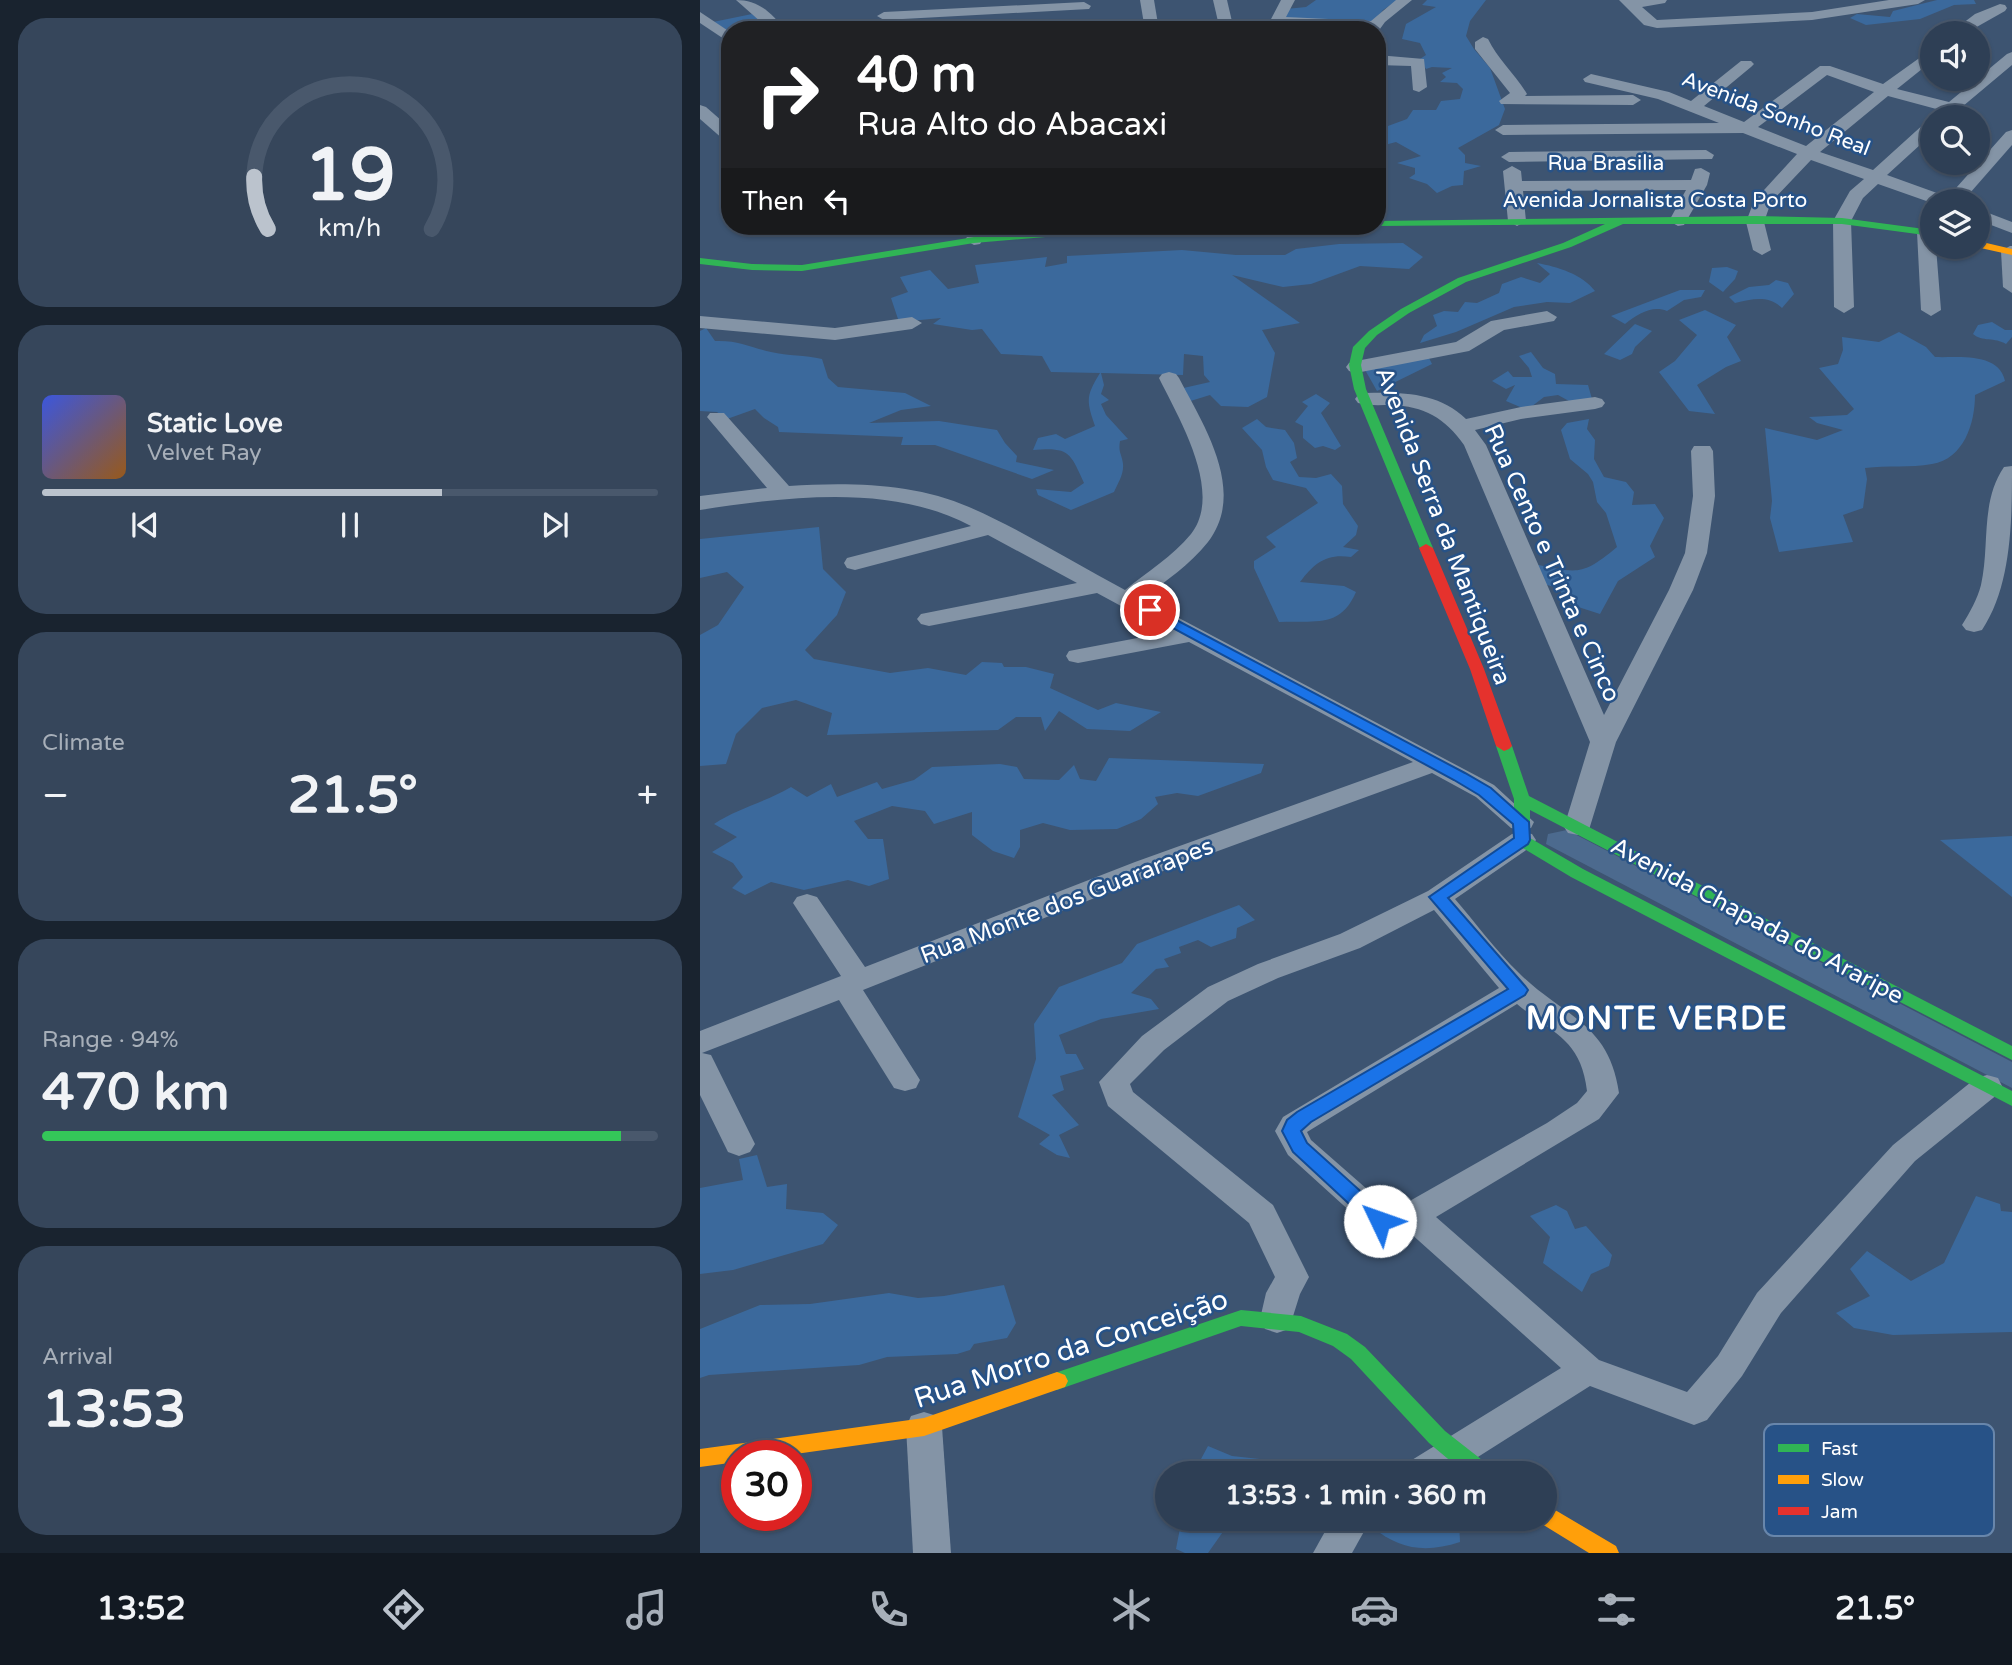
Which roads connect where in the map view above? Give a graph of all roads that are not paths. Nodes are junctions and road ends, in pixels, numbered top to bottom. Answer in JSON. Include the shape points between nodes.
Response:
{"nodes":[{"id":1,"x":743,"y":0,"type":"edge"},
{"id":2,"x":882,"y":0,"type":"edge"},
{"id":3,"x":1147,"y":0,"type":"edge"},
{"id":4,"x":1220,"y":0,"type":"edge"},
{"id":5,"x":1289,"y":0,"type":"edge"},
{"id":6,"x":1405,"y":0,"type":"edge"},
{"id":7,"x":1660,"y":0,"type":"edge"},
{"id":8,"x":1774,"y":0,"type":"edge"},
{"id":9,"x":1815,"y":0,"type":"edge"},
{"id":10,"x":1918,"y":0,"type":"edge"},
{"id":11,"x":1894,"y":2,"type":"edge"},
{"id":12,"x":1083,"y":3,"type":"edge"},
{"id":13,"x":1628,"y":3,"type":"edge"},
{"id":14,"x":1712,"y":7,"type":"dead end"},
{"id":15,"x":2000,"y":8,"type":"dead end"},
{"id":16,"x":1835,"y":14,"type":"junction"},
{"id":17,"x":700,"y":16,"type":"edge"},
{"id":18,"x":1799,"y":18,"type":"junction"},
{"id":19,"x":770,"y":21,"type":"edge"},
{"id":20,"x":885,"y":21,"type":"edge"},
{"id":21,"x":905,"y":21,"type":"edge"},
{"id":22,"x":1084,"y":21,"type":"edge"},
{"id":23,"x":1150,"y":21,"type":"edge"},
{"id":24,"x":1225,"y":21,"type":"edge"},
{"id":25,"x":1277,"y":21,"type":"edge"},
{"id":26,"x":1380,"y":21,"type":"edge"},
{"id":27,"x":1729,"y":21,"type":"junction"},
{"id":28,"x":1974,"y":21,"type":"edge"},
{"id":29,"x":721,"y":32,"type":"edge"},
{"id":30,"x":1483,"y":42,"type":"dead end"},
{"id":31,"x":2012,"y":57,"type":"edge"},
{"id":32,"x":1386,"y":61,"type":"edge"},
{"id":33,"x":1420,"y":63,"type":"joint"},
{"id":34,"x":1746,"y":64,"type":"dead end"},
{"id":35,"x":1920,"y":64,"type":"edge"},
{"id":36,"x":1591,"y":79,"type":"dead end"},
{"id":37,"x":1419,"y":87,"type":"dead end"},
{"id":38,"x":1887,"y":91,"type":"junction"},
{"id":39,"x":1663,"y":95,"type":"junction"},
{"id":40,"x":1507,"y":101,"type":"junction"},
{"id":41,"x":1925,"y":105,"type":"edge"},
{"id":42,"x":1955,"y":105,"type":"edge"},
{"id":43,"x":1694,"y":106,"type":"junction"},
{"id":44,"x":700,"y":110,"type":"edge"},
{"id":45,"x":1704,"y":127,"type":"junction"},
{"id":46,"x":1746,"y":128,"type":"junction"},
{"id":47,"x":721,"y":129,"type":"edge"},
{"id":48,"x":1503,"y":130,"type":"junction"},
{"id":49,"x":2012,"y":135,"type":"edge"},
{"id":50,"x":1920,"y":136,"type":"edge"},
{"id":51,"x":1808,"y":153,"type":"junction"},
{"id":52,"x":1706,"y":155,"type":"junction"},
{"id":53,"x":1508,"y":157,"type":"junction"},
{"id":54,"x":1877,"y":177,"type":"junction"},
{"id":55,"x":1698,"y":185,"type":"junction"},
{"id":56,"x":1515,"y":187,"type":"junction"},
{"id":57,"x":1965,"y":189,"type":"edge"},
{"id":58,"x":1920,"y":193,"type":"edge"},
{"id":59,"x":1755,"y":219,"type":"junction"},
{"id":60,"x":1990,"y":219,"type":"edge"},
{"id":61,"x":1621,"y":221,"type":"junction"},
{"id":62,"x":1678,"y":221,"type":"junction"},
{"id":63,"x":1842,"y":221,"type":"junction"},
{"id":64,"x":1517,"y":222,"type":"junction"},
{"id":65,"x":1386,"y":224,"type":"edge"},
{"id":66,"x":2012,"y":228,"type":"edge"},
{"id":67,"x":1920,"y":229,"type":"edge"},
{"id":68,"x":969,"y":235,"type":"edge"},
{"id":69,"x":1990,"y":247,"type":"edge"},
{"id":70,"x":1762,"y":250,"type":"dead end"},
{"id":71,"x":2011,"y":252,"type":"edge"},
{"id":72,"x":1930,"y":259,"type":"edge"},
{"id":73,"x":700,"y":261,"type":"edge"},
{"id":74,"x":2012,"y":287,"type":"edge"},
{"id":75,"x":1844,"y":307,"type":"dead end"},
{"id":76,"x":1931,"y":310,"type":"dead end"},
{"id":77,"x":1547,"y":317,"type":"dead end"},
{"id":78,"x":700,"y":322,"type":"edge"},
{"id":79,"x":912,"y":323,"type":"dead end"},
{"id":80,"x":1356,"y":367,"type":"junction"},
{"id":81,"x":1169,"y":378,"type":"dead end"},
{"id":82,"x":1365,"y":399,"type":"junction"},
{"id":83,"x":1595,"y":403,"type":"dead end"},
{"id":84,"x":718,"y":417,"type":"dead end"},
{"id":85,"x":1463,"y":426,"type":"junction"},
{"id":86,"x":1702,"y":451,"type":"dead end"},
{"id":87,"x":2012,"y":472,"type":"edge"},
{"id":88,"x":783,"y":493,"type":"junction"},
{"id":89,"x":700,"y":503,"type":"edge"},
{"id":90,"x":991,"y":527,"type":"junction"},
{"id":91,"x":855,"y":563,"type":"dead end"},
{"id":92,"x":1102,"y":585,"type":"junction"},
{"id":93,"x":1128,"y":599,"type":"junction"},
{"id":94,"x":929,"y":619,"type":"dead end"},
{"id":95,"x":1974,"y":625,"type":"dead end"},
{"id":96,"x":1194,"y":634,"type":"junction"},
{"id":97,"x":1078,"y":656,"type":"dead end"},
{"id":98,"x":1603,"y":742,"type":"junction"},
{"id":99,"x":1435,"y":763,"type":"junction"},
{"id":100,"x":1522,"y":820,"type":"junction"},
{"id":101,"x":1578,"y":827,"type":"junction"},
{"id":102,"x":1438,"y":897,"type":"junction"},
{"id":103,"x":807,"y":903,"type":"dead end"},
{"id":104,"x":852,"y":984,"type":"junction"},
{"id":105,"x":1519,"y":990,"type":"junction"},
{"id":106,"x":700,"y":1043,"type":"edge"},
{"id":107,"x":2012,"y":1054,"type":"edge"},
{"id":108,"x":700,"y":1063,"type":"edge"},
{"id":109,"x":905,"y":1080,"type":"dead end"},
{"id":110,"x":1999,"y":1093,"type":"edge"},
{"id":111,"x":739,"y":1144,"type":"dead end"},
{"id":112,"x":1231,"y":1187,"type":"joint"},
{"id":113,"x":1407,"y":1218,"type":"junction"},
{"id":114,"x":1277,"y":1319,"type":"junction"},
{"id":115,"x":1587,"y":1370,"type":"junction"},
{"id":116,"x":1694,"y":1410,"type":"joint"},
{"id":117,"x":925,"y":1427,"type":"junction"},
{"id":118,"x":1452,"y":1451,"type":"junction"},
{"id":119,"x":700,"y":1458,"type":"edge"},
{"id":120,"x":1438,"y":1461,"type":"edge"},
{"id":121,"x":1465,"y":1461,"type":"edge"},
{"id":122,"x":1557,"y":1521,"type":"edge"},
{"id":123,"x":1345,"y":1531,"type":"edge"},
{"id":124,"x":932,"y":1553,"type":"edge"},
{"id":125,"x":1332,"y":1553,"type":"edge"},
{"id":126,"x":1608,"y":1553,"type":"edge"}],
"edges":[{"from":1,"to":19,"type":"street"},
{"from":2,"to":20,"type":"street"},
{"from":3,"to":23,"type":"street"},
{"from":4,"to":24,"type":"street"},
{"from":5,"to":25,"type":"street"},
{"from":6,"to":26,"type":"street"},
{"from":7,"to":13,"type":"street"},
{"from":8,"to":18,"type":"street"},
{"from":9,"to":16,"type":"street"},
{"from":10,"to":11,"type":"street"},
{"from":11,"to":16,"type":"street"},
{"from":12,"to":21,"type":"street"},
{"from":12,"to":22,"type":"street"},
{"from":13,"to":27,"type":"street","via":[[1651,23]]},
{"from":14,"to":27,"type":"street"},
{"from":15,"to":28,"type":"street"},
{"from":16,"to":18,"type":"street"},
{"from":17,"to":29,"type":"street"},
{"from":18,"to":27,"type":"street"},
{"from":30,"to":40,"type":"street","via":[[1483,49],[1519,94]]},
{"from":31,"to":42,"type":"street"},
{"from":32,"to":33,"type":"street"},
{"from":33,"to":37,"type":"street"},
{"from":34,"to":43,"type":"street"},
{"from":35,"to":38,"type":"street"},
{"from":36,"to":39,"type":"street","name":"Avenida Sonho Real"},
{"from":38,"to":41,"type":"street"},
{"from":38,"to":46,"type":"street","via":[[1825,69]]},
{"from":38,"to":51,"type":"street"},
{"from":39,"to":40,"type":"street","via":[[1628,100]]},
{"from":39,"to":43,"type":"street","name":"Avenida Sonho Real"},
{"from":40,"to":48,"type":"street"},
{"from":43,"to":46,"type":"street","name":"Avenida Sonho Real"},
{"from":44,"to":47,"type":"street"},
{"from":45,"to":46,"type":"street"},
{"from":45,"to":48,"type":"street"},
{"from":45,"to":52,"type":"street"},
{"from":46,"to":51,"type":"street","name":"Avenida Sonho Real"},
{"from":48,"to":53,"type":"street"},
{"from":49,"to":57,"type":"street"},
{"from":50,"to":54,"type":"street"},
{"from":51,"to":54,"type":"street","name":"Avenida Sonho Real"},
{"from":51,"to":59,"type":"street","via":[[1773,187]]},
{"from":52,"to":53,"type":"street"},
{"from":52,"to":55,"type":"street"},
{"from":53,"to":56,"type":"street"},
{"from":54,"to":58,"type":"street","name":"Avenida Sonho Real"},
{"from":54,"to":63,"type":"street","via":[[1856,195]]},
{"from":55,"to":56,"type":"street","name":"Rua Brasilia"},
{"from":55,"to":62,"type":"street"},
{"from":56,"to":64,"type":"street"},
{"from":59,"to":62,"type":"main road","name":"Avenida Jornalista Costa Porto"},
{"from":59,"to":63,"type":"main road","name":"Avenida Jornalista Costa Porto"},
{"from":59,"to":70,"type":"street"},
{"from":60,"to":66,"type":"street"},
{"from":61,"to":62,"type":"main road","name":"Avenida Jornalista Costa Porto"},
{"from":61,"to":64,"type":"main road","name":"Avenida Jornalista Costa Porto"},
{"from":61,"to":80,"type":"main road","name":"Avenida Serra da Mantiqueira","via":[[1572,244],[1452,285],[1373,334],[1358,351]]},
{"from":63,"to":67,"type":"main road","name":"Avenida Jornalista Costa Porto"},
{"from":63,"to":75,"type":"street"},
{"from":64,"to":65,"type":"main road","name":"Avenida Jornalista Costa Porto"},
{"from":68,"to":73,"type":"main road","via":[[802,268]]},
{"from":69,"to":71,"type":"main road"},
{"from":71,"to":74,"type":"street"},
{"from":72,"to":76,"type":"street"},
{"from":77,"to":80,"type":"street","via":[[1499,326],[1462,347]]},
{"from":78,"to":79,"type":"street","via":[[835,334]]},
{"from":80,"to":82,"type":"main road","name":"Avenida Serra da Mantiqueira"},
{"from":81,"to":93,"type":"street","via":[[1213,478],[1210,511],[1206,529],[1195,543]]},
{"from":82,"to":85,"type":"street","name":"Rua Cento e Trinta e Cinco","via":[[1428,401]]},
{"from":82,"to":100,"type":"main road","name":"Avenida Serra da Mantiqueira","via":[[1472,656]]},
{"from":83,"to":85,"type":"street"},
{"from":84,"to":88,"type":"street"},
{"from":85,"to":98,"type":"street","name":"Rua Cento e Trinta e Cinco"},
{"from":86,"to":98,"type":"street","via":[[1704,496],[1696,554]]},
{"from":87,"to":95,"type":"street","via":[[2000,499],[1991,598]]},
{"from":88,"to":89,"type":"street","name":"Avenida Chapada do Araripe"},
{"from":88,"to":90,"type":"street","name":"Avenida Chapada do Araripe","via":[[854,492],[938,503]]},
{"from":90,"to":91,"type":"street"},
{"from":90,"to":92,"type":"street","name":"Avenida Chapada do Araripe"},
{"from":92,"to":93,"type":"street","name":"Avenida Chapada do Araripe"},
{"from":92,"to":94,"type":"street"},
{"from":93,"to":96,"type":"street","name":"Avenida Chapada do Araripe"},
{"from":96,"to":97,"type":"street"},
{"from":96,"to":99,"type":"street","name":"Avenida Chapada do Araripe"},
{"from":98,"to":101,"type":"street"},
{"from":99,"to":100,"type":"street","name":"Avenida Chapada do Araripe","via":[[1485,791]]},
{"from":99,"to":104,"type":"street","name":"Rua Monte dos Guararapes","via":[[1145,868]]},
{"from":100,"to":101,"type":"main road","name":"Avenida Chapada do Araripe"},
{"from":100,"to":102,"type":"street"},
{"from":100,"to":110,"type":"main road","name":"Avenida Chapada do Araripe","via":[[1577,873]]},
{"from":101,"to":107,"type":"main road","name":"Avenida Chapada do Araripe"},
{"from":102,"to":105,"type":"street"},
{"from":102,"to":112,"type":"street","via":[[1350,941],[1218,994],[1153,1043],[1114,1083],[1119,1098]]},
{"from":103,"to":104,"type":"street"},
{"from":104,"to":106,"type":"street","name":"Rua Monte dos Guararapes"},
{"from":104,"to":109,"type":"street"},
{"from":105,"to":113,"type":"street","via":[[1565,1023],[1591,1049],[1602,1073],[1603,1093],[1588,1111],[1558,1131]]},
{"from":105,"to":113,"type":"street","via":[[1304,1117],[1291,1131],[1299,1147],[1380,1221],[1391,1227]]},
{"from":108,"to":111,"type":"street"},
{"from":110,"to":116,"type":"street","via":[[1904,1153],[1769,1303],[1730,1366]]},
{"from":112,"to":114,"type":"street","via":[[1261,1214],[1292,1277]]},
{"from":113,"to":115,"type":"street"},
{"from":114,"to":117,"type":"main road","name":"Rua Morro da Conceição","via":[[1241,1318]]},
{"from":114,"to":118,"type":"main road","name":"Rua Morro da Conceição","via":[[1320,1329],[1346,1345]]},
{"from":115,"to":116,"type":"street"},
{"from":115,"to":118,"type":"street"},
{"from":117,"to":119,"type":"main road","name":"Rua Morro da Conceição"},
{"from":117,"to":124,"type":"street"},
{"from":118,"to":120,"type":"street"},
{"from":118,"to":121,"type":"main road","name":"Rua Morro da Conceição"},
{"from":122,"to":126,"type":"main road"},
{"from":123,"to":125,"type":"street"}]}
